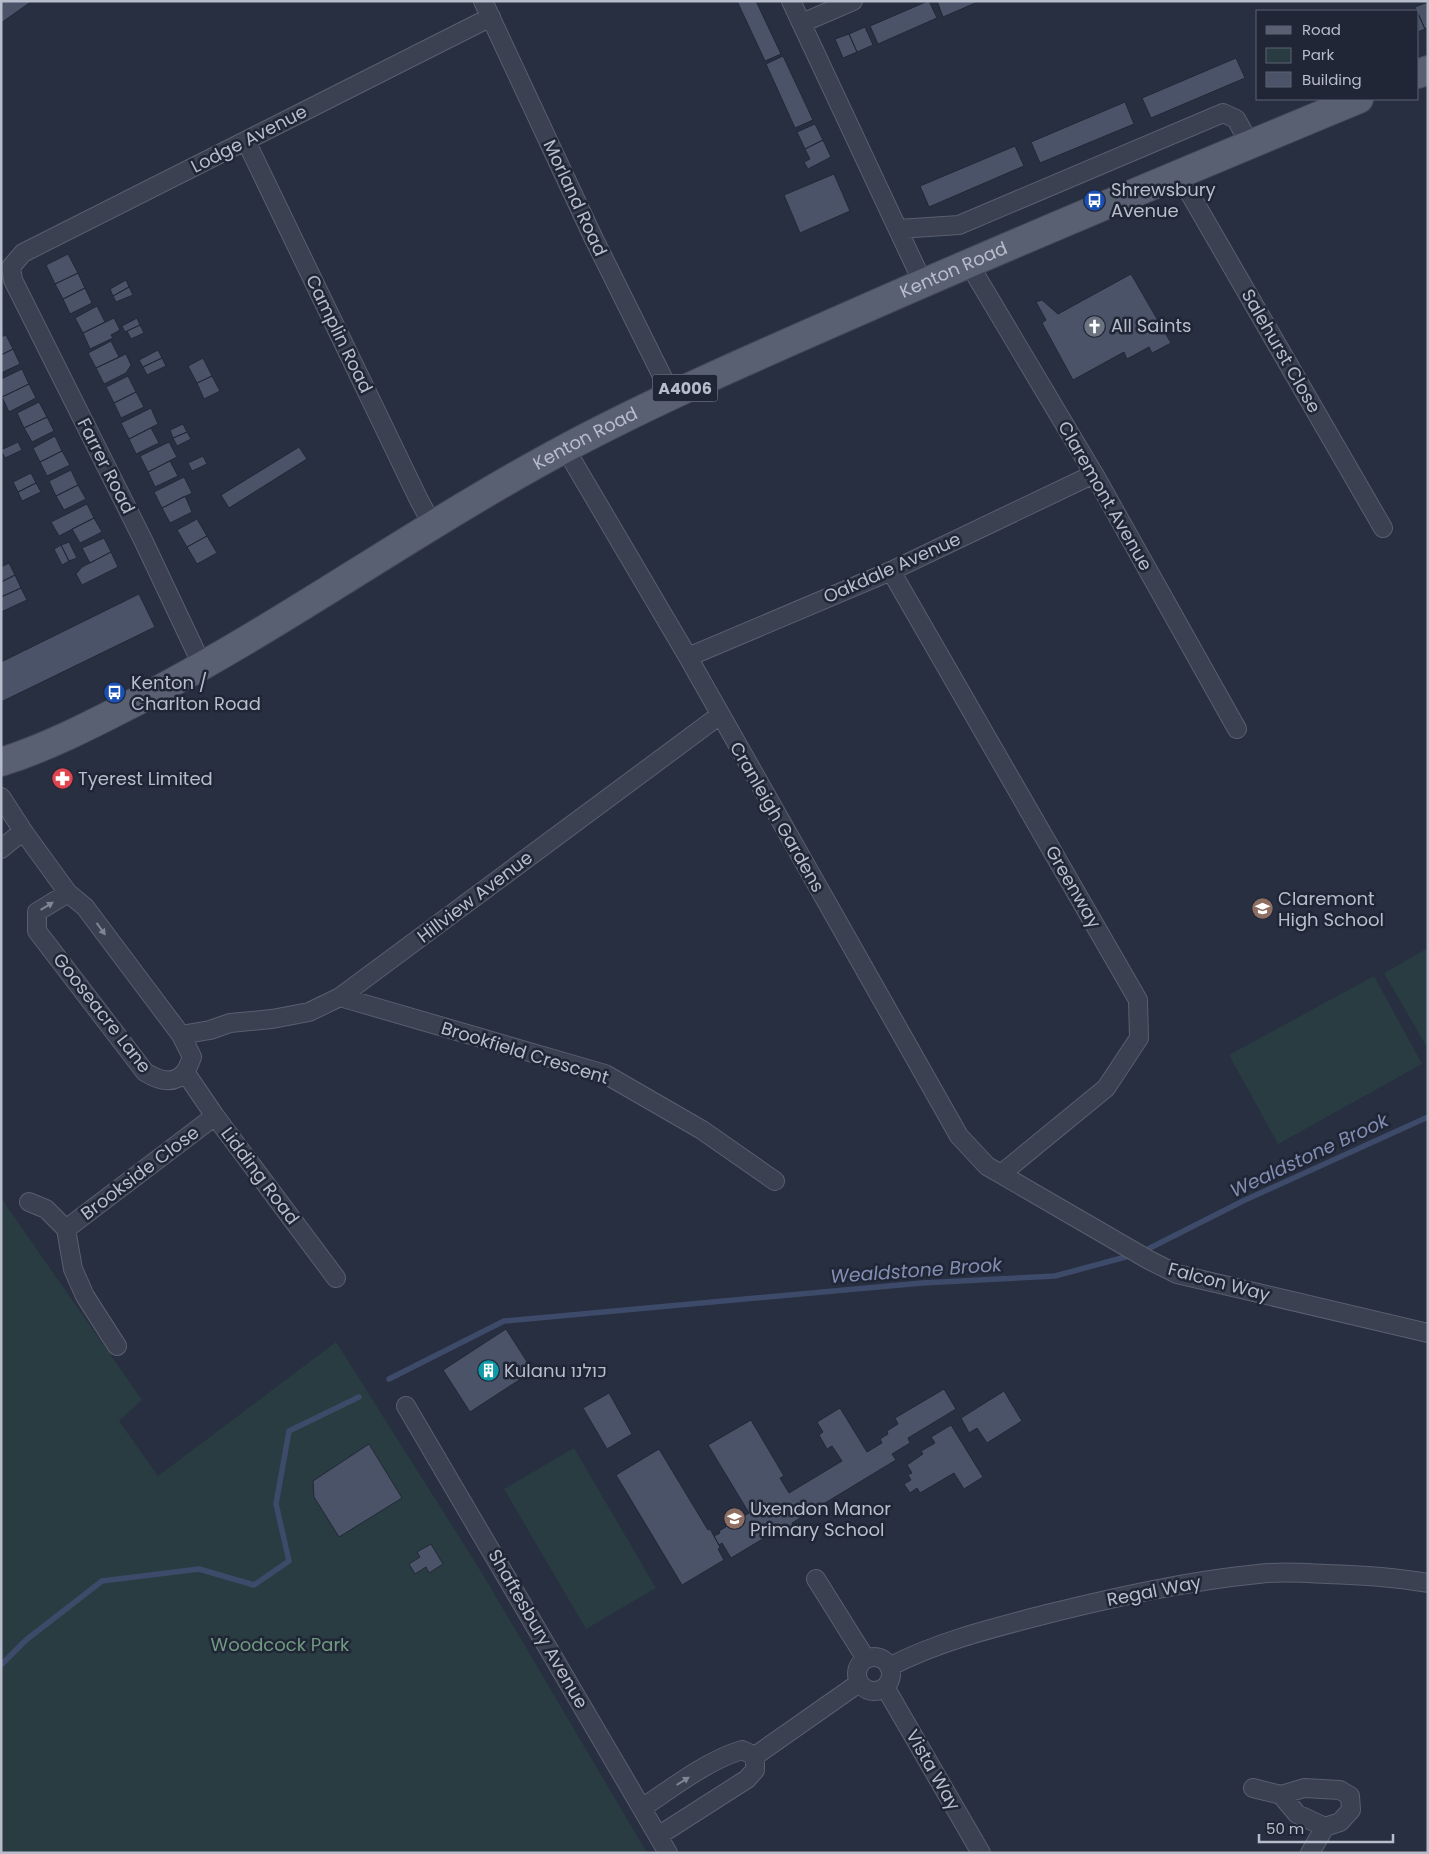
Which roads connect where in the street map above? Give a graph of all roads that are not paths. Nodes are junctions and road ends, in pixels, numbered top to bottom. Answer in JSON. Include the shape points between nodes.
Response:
{"nodes":[{"id":1,"x":483,"y":1,"type":"edge"},
{"id":2,"x":791,"y":1,"type":"edge"},
{"id":3,"x":853,"y":1,"type":"edge"},
{"id":4,"x":491,"y":18,"type":"junction"},
{"id":5,"x":802,"y":23,"type":"junction"},
{"id":6,"x":1357,"y":100,"type":"edge"},
{"id":7,"x":246,"y":141,"type":"junction"},
{"id":8,"x":1250,"y":144,"type":"junction"},
{"id":9,"x":1179,"y":175,"type":"junction"},
{"id":10,"x":898,"y":229,"type":"junction"},
{"id":11,"x":969,"y":264,"type":"junction"},
{"id":12,"x":11,"y":267,"type":"joint"},
{"id":13,"x":923,"y":283,"type":"junction"},
{"id":14,"x":671,"y":394,"type":"junction"},
{"id":15,"x":565,"y":448,"type":"junction"},
{"id":16,"x":1094,"y":474,"type":"junction"},
{"id":17,"x":433,"y":526,"type":"junction"},
{"id":18,"x":1383,"y":528,"type":"dead end"},
{"id":19,"x":891,"y":571,"type":"junction"},
{"id":20,"x":688,"y":657,"type":"junction"},
{"id":21,"x":203,"y":667,"type":"junction"},
{"id":22,"x":720,"y":715,"type":"junction"},
{"id":23,"x":1237,"y":729,"type":"dead end"},
{"id":24,"x":1,"y":762,"type":"edge"},
{"id":25,"x":1,"y":797,"type":"edge"},
{"id":26,"x":23,"y":831,"type":"junction"},
{"id":27,"x":1,"y":849,"type":"edge"},
{"id":28,"x":68,"y":893,"type":"junction"},
{"id":29,"x":340,"y":997,"type":"junction"},
{"id":30,"x":210,"y":1030,"type":"junction"},
{"id":31,"x":181,"y":1035,"type":"junction"},
{"id":32,"x":188,"y":1065,"type":"junction"},
{"id":33,"x":215,"y":1116,"type":"junction"},
{"id":34,"x":1001,"y":1174,"type":"junction"},
{"id":35,"x":775,"y":1181,"type":"dead end"},
{"id":36,"x":30,"y":1202,"type":"dead end"},
{"id":37,"x":66,"y":1229,"type":"junction"},
{"id":38,"x":336,"y":1278,"type":"dead end"},
{"id":39,"x":1428,"y":1333,"type":"edge"},
{"id":40,"x":117,"y":1346,"type":"dead end"},
{"id":41,"x":406,"y":1406,"type":"dead end"},
{"id":42,"x":816,"y":1579,"type":"dead end"},
{"id":43,"x":1428,"y":1583,"type":"edge"},
{"id":44,"x":866,"y":1659,"type":"junction"},
{"id":45,"x":889,"y":1667,"type":"junction"},
{"id":46,"x":860,"y":1683,"type":"junction"},
{"id":47,"x":885,"y":1687,"type":"junction"},
{"id":48,"x":755,"y":1756,"type":"junction"},
{"id":49,"x":1253,"y":1788,"type":"dead end"},
{"id":50,"x":1281,"y":1795,"type":"junction"},
{"id":51,"x":642,"y":1808,"type":"junction"},
{"id":52,"x":1324,"y":1827,"type":"junction"},
{"id":53,"x":658,"y":1836,"type":"junction"},
{"id":54,"x":668,"y":1853,"type":"edge"},
{"id":55,"x":981,"y":1853,"type":"edge"},
{"id":56,"x":1310,"y":1853,"type":"edge"}],
"edges":[{"from":1,"to":4,"type":"street","name":"Morland Road"},
{"from":2,"to":5,"type":"street"},
{"from":3,"to":5,"type":"street"},
{"from":4,"to":7,"type":"street","name":"Lodge Avenue"},
{"from":4,"to":14,"type":"street","name":"Morland Road","via":[[593,237]]},
{"from":5,"to":10,"type":"street"},
{"from":6,"to":8,"type":"main road","name":"Kenton Road","number":"A4006"},
{"from":7,"to":12,"type":"street","name":"Lodge Avenue","via":[[24,253]]},
{"from":7,"to":17,"type":"street","name":"Camplin Road"},
{"from":8,"to":9,"type":"main road","name":"Kenton Road","number":"A4006"},
{"from":8,"to":10,"type":"street","via":[[1236,119],[1223,113],[959,225]]},
{"from":9,"to":11,"type":"main road","name":"Kenton Road","number":"A4006"},
{"from":9,"to":18,"type":"street","name":"Salehurst Close"},
{"from":10,"to":13,"type":"street"},
{"from":11,"to":13,"type":"main road","name":"Kenton Road","number":"A4006"},
{"from":11,"to":16,"type":"street","name":"Claremont Avenue"},
{"from":12,"to":21,"type":"street","name":"Farrer Road","via":[[13,280]]},
{"from":13,"to":14,"type":"main road","name":"Kenton Road","number":"A4006"},
{"from":14,"to":15,"type":"main road","name":"Kenton Road","number":"A4006"},
{"from":15,"to":17,"type":"main road","name":"Kenton Road","number":"A4006"},
{"from":15,"to":20,"type":"street","name":"Cranleigh Gardens"},
{"from":16,"to":19,"type":"street","name":"Oakdale Avenue"},
{"from":16,"to":23,"type":"street","name":"Claremont Avenue"},
{"from":17,"to":21,"type":"main road","name":"Kenton Road","number":"A4006"},
{"from":19,"to":20,"type":"street","name":"Oakdale Avenue"},
{"from":19,"to":34,"type":"street","name":"Greenway","via":[[1138,1000],[1139,1038],[1106,1088]]},
{"from":20,"to":22,"type":"street","name":"Cranleigh Gardens"},
{"from":21,"to":24,"type":"main road","name":"Kenton Road","number":"A4006","via":[[94,722]]},
{"from":22,"to":29,"type":"street","name":"Hillview Avenue"},
{"from":22,"to":34,"type":"street","name":"Cranleigh Gardens","via":[[959,1136],[987,1166]]},
{"from":25,"to":26,"type":"street"},
{"from":26,"to":27,"type":"street"},
{"from":26,"to":28,"type":"street"},
{"from":28,"to":31,"type":"street","one_way":true,"via":[[85,907]]},
{"from":32,"to":28,"type":"street","name":"Gooseacre Lane","one_way":true,"via":[[170,1081],[157,1080],[145,1072],[37,931],[38,912]]},
{"from":29,"to":30,"type":"street","name":"Hillview Avenue","via":[[309,1012],[230,1023]]},
{"from":29,"to":35,"type":"street","name":"Brookfield Crescent","via":[[604,1074],[702,1130]]},
{"from":30,"to":31,"type":"street","name":"Hillview Avenue"},
{"from":30,"to":32,"type":"street"},
{"from":31,"to":32,"type":"street"},
{"from":32,"to":33,"type":"street","name":"Lidding Road"},
{"from":33,"to":37,"type":"street","name":"Brookside Close"},
{"from":33,"to":38,"type":"street","name":"Lidding Road"},
{"from":34,"to":39,"type":"street","name":"Falcon Way","via":[[1177,1274]]},
{"from":36,"to":37,"type":"street","name":"Brookside Close","via":[[46,1209]]},
{"from":37,"to":40,"type":"street","name":"Brookside Close","via":[[73,1270],[85,1296]]},
{"from":41,"to":51,"type":"street","name":"Shaftesbury Avenue"},
{"from":42,"to":44,"type":"street"},
{"from":43,"to":45,"type":"street","name":"Regal Way","via":[[1386,1576],[1299,1572],[1260,1573],[1204,1581],[1086,1604],[990,1628],[954,1639]]},
{"from":44,"to":45,"type":"street","via":[[880,1658]]},
{"from":44,"to":46,"type":"street","via":[[857,1670]]},
{"from":45,"to":47,"type":"street","via":[[890,1680]]},
{"from":46,"to":47,"type":"street","via":[[874,1691]]},
{"from":46,"to":48,"type":"street"},
{"from":47,"to":55,"type":"street","name":"Vista Way"},
{"from":51,"to":48,"type":"street","one_way":true,"via":[[731,1753],[742,1750]]},
{"from":48,"to":53,"type":"street","via":[[755,1770],[747,1779]]},
{"from":49,"to":50,"type":"street"},
{"from":50,"to":52,"type":"street","via":[[1297,1814]]},
{"from":50,"to":52,"type":"street","via":[[1304,1788],[1340,1790],[1350,1796],[1351,1810],[1340,1822]]},
{"from":51,"to":53,"type":"street","name":"Shaftesbury Avenue"},
{"from":52,"to":56,"type":"street"},
{"from":53,"to":54,"type":"street","name":"Shaftesbury Avenue"}]}
